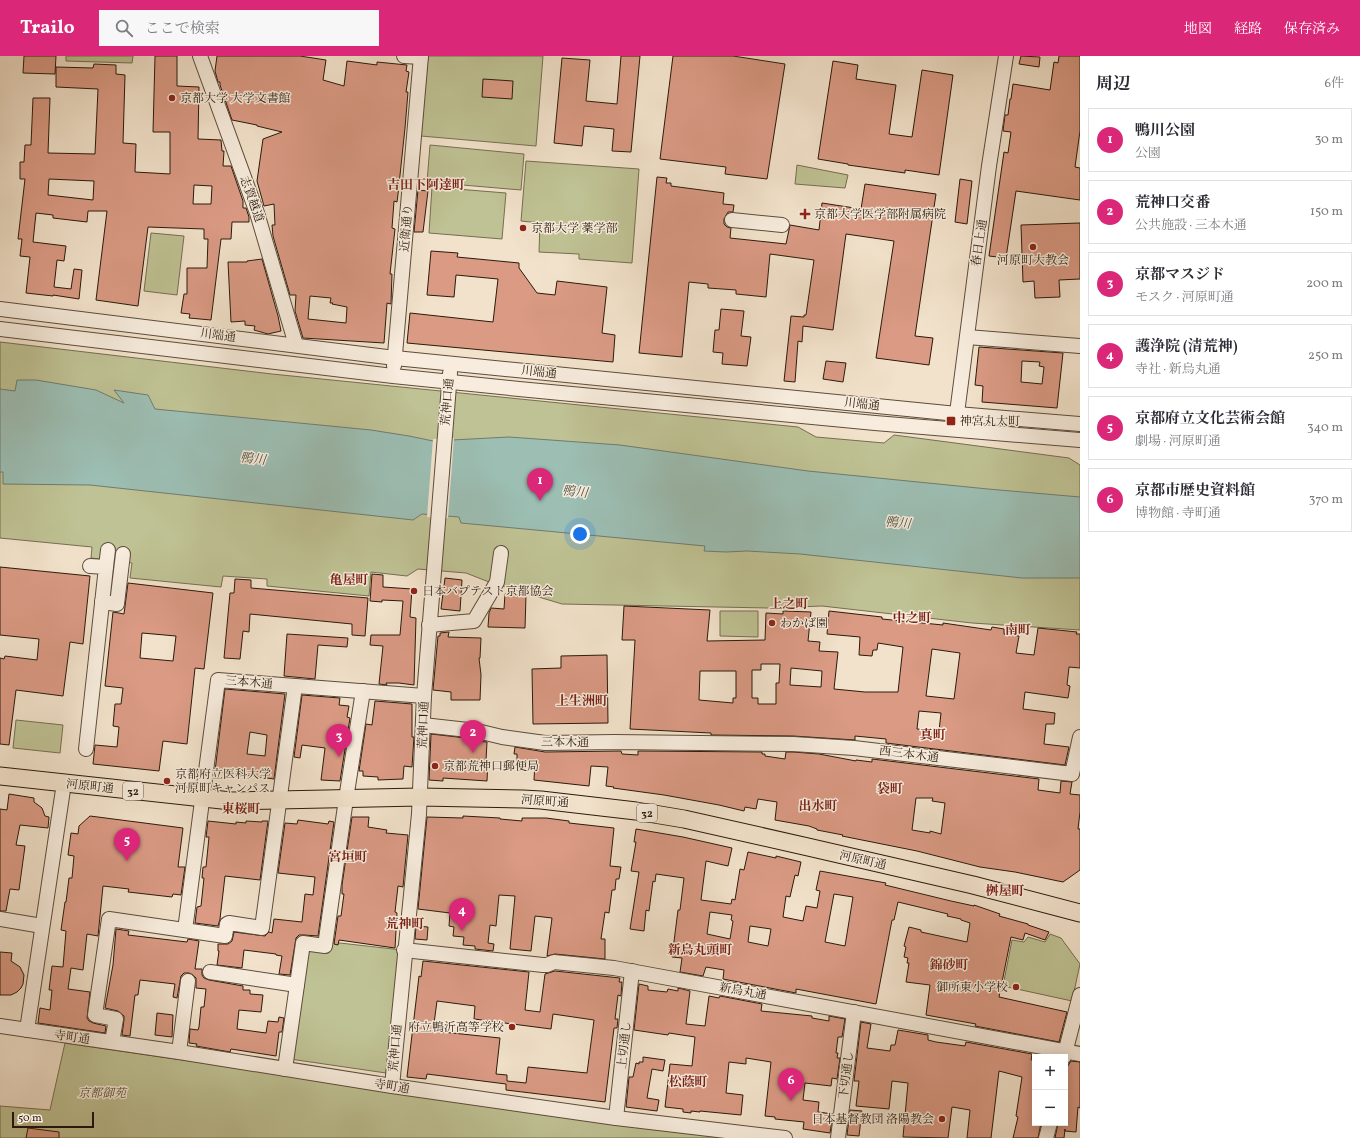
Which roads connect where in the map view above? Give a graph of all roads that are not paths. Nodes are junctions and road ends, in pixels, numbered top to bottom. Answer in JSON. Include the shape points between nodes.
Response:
{"nodes":[{"id":1,"x":200,"y":56,"type":"edge"},
{"id":2,"x":404,"y":56,"type":"edge"},
{"id":3,"x":1006,"y":56,"type":"edge"},
{"id":4,"x":421,"y":57,"type":"edge"},
{"id":5,"x":732,"y":220,"type":"dead end"},
{"id":6,"x":782,"y":225,"type":"dead end"},
{"id":7,"x":0,"y":310,"type":"edge"},
{"id":8,"x":0,"y":329,"type":"edge"},
{"id":9,"x":967,"y":337,"type":"junction"},
{"id":10,"x":296,"y":345,"type":"junction"},
{"id":11,"x":1080,"y":346,"type":"edge"},
{"id":12,"x":395,"y":358,"type":"junction"},
{"id":13,"x":451,"y":363,"type":"junction"},
{"id":14,"x":393,"y":376,"type":"junction"},
{"id":15,"x":449,"y":389,"type":"junction"},
{"id":16,"x":957,"y":414,"type":"junction"},
{"id":17,"x":1080,"y":424,"type":"edge"},
{"id":18,"x":955,"y":430,"type":"junction"},
{"id":19,"x":1080,"y":440,"type":"edge"},
{"id":20,"x":108,"y":550,"type":"dead end"},
{"id":21,"x":501,"y":553,"type":"dead end"},
{"id":22,"x":123,"y":554,"type":"dead end"},
{"id":23,"x":90,"y":566,"type":"dead end"},
{"id":24,"x":106,"y":567,"type":"junction"},
{"id":25,"x":102,"y":602,"type":"junction"},
{"id":26,"x":429,"y":625,"type":"junction"},
{"id":27,"x":295,"y":686,"type":"junction"},
{"id":28,"x":363,"y":691,"type":"junction"},
{"id":29,"x":424,"y":696,"type":"junction"},
{"id":30,"x":423,"y":725,"type":"junction"},
{"id":31,"x":1080,"y":737,"type":"edge"},
{"id":32,"x":707,"y":744,"type":"joint"},
{"id":33,"x":86,"y":749,"type":"dead end"},
{"id":34,"x":0,"y":776,"type":"edge"},
{"id":35,"x":64,"y":783,"type":"junction"},
{"id":36,"x":420,"y":797,"type":"junction"},
{"id":37,"x":203,"y":799,"type":"junction"},
{"id":38,"x":346,"y":799,"type":"junction"},
{"id":39,"x":279,"y":801,"type":"junction"},
{"id":40,"x":1080,"y":912,"type":"edge"},
{"id":41,"x":0,"y":919,"type":"edge"},
{"id":42,"x":42,"y":926,"type":"junction"},
{"id":43,"x":185,"y":930,"type":"junction"},
{"id":44,"x":404,"y":950,"type":"junction"},
{"id":45,"x":632,"y":971,"type":"junction"},
{"id":46,"x":210,"y":972,"type":"dead end"},
{"id":47,"x":188,"y":981,"type":"dead end"},
{"id":48,"x":297,"y":985,"type":"junction"},
{"id":49,"x":1080,"y":995,"type":"edge"},
{"id":50,"x":854,"y":1012,"type":"junction"},
{"id":51,"x":0,"y":1026,"type":"edge"},
{"id":52,"x":27,"y":1030,"type":"junction"},
{"id":53,"x":112,"y":1042,"type":"junction"},
{"id":54,"x":179,"y":1052,"type":"junction"},
{"id":55,"x":1065,"y":1054,"type":"edge"},
{"id":56,"x":1068,"y":1054,"type":"edge"},
{"id":57,"x":1080,"y":1054,"type":"edge"},
{"id":58,"x":285,"y":1068,"type":"junction"},
{"id":59,"x":392,"y":1086,"type":"junction"},
{"id":60,"x":616,"y":1118,"type":"junction"},
{"id":61,"x":1049,"y":1126,"type":"edge"},
{"id":62,"x":785,"y":1138,"type":"edge"},
{"id":63,"x":838,"y":1138,"type":"edge"},
{"id":64,"x":1046,"y":1138,"type":"edge"}],
"edges":[{"from":1,"to":10,"type":"street","name":"志賀越道","via":[[257,213]]},
{"from":2,"to":4,"type":"street"},
{"from":3,"to":9,"type":"street","name":"春日上通"},
{"from":4,"to":12,"type":"street","name":"近衛通り"},
{"from":5,"to":6,"type":"street"},
{"from":7,"to":10,"type":"street","name":"川端通"},
{"from":8,"to":14,"type":"street","name":"川端通"},
{"from":9,"to":11,"type":"street"},
{"from":9,"to":16,"type":"street","name":"春日上通"},
{"from":10,"to":12,"type":"street","name":"川端通"},
{"from":12,"to":13,"type":"street","name":"川端通"},
{"from":12,"to":14,"type":"street","name":"近衛通り"},
{"from":13,"to":15,"type":"street","name":"荒神口通"},
{"from":13,"to":16,"type":"street","name":"川端通"},
{"from":14,"to":15,"type":"street","name":"川端通"},
{"from":15,"to":18,"type":"street","name":"川端通","via":[[692,406]]},
{"from":15,"to":26,"type":"street","name":"荒神口通"},
{"from":16,"to":17,"type":"street","name":"川端通"},
{"from":16,"to":18,"type":"street","name":"春日上通"},
{"from":18,"to":19,"type":"street","name":"川端通"},
{"from":20,"to":24,"type":"street"},
{"from":21,"to":26,"type":"street","via":[[497,582],[474,621]]},
{"from":22,"to":25,"type":"street","via":[[118,604]]},
{"from":23,"to":24,"type":"street"},
{"from":24,"to":25,"type":"street"},
{"from":25,"to":33,"type":"street"},
{"from":26,"to":29,"type":"street","name":"荒神口通"},
{"from":27,"to":28,"type":"street","name":"三本木通"},
{"from":27,"to":37,"type":"street","name":"三本木通","via":[[218,680]]},
{"from":27,"to":39,"type":"street"},
{"from":28,"to":29,"type":"street","name":"三本木通"},
{"from":28,"to":38,"type":"street"},
{"from":29,"to":30,"type":"street","name":"荒神口通"},
{"from":30,"to":32,"type":"street","name":"三本木通","via":[[545,743]]},
{"from":30,"to":36,"type":"street","name":"荒神口通"},
{"from":31,"to":32,"type":"street","name":"西三本木通","via":[[1072,774],[854,748],[793,744]]},
{"from":34,"to":35,"type":"main road","name":"河原町通","number":"32"},
{"from":35,"to":37,"type":"main road","name":"河原町通","number":"32"},
{"from":35,"to":42,"type":"street"},
{"from":36,"to":38,"type":"main road","name":"河原町通","number":"32"},
{"from":36,"to":40,"type":"main road","name":"河原町通","number":"32","via":[[540,800],[684,819]]},
{"from":36,"to":44,"type":"street","name":"荒神口通"},
{"from":37,"to":39,"type":"main road","name":"河原町通","number":"32"},
{"from":37,"to":43,"type":"street"},
{"from":38,"to":39,"type":"main road","name":"河原町通","number":"32"},
{"from":38,"to":48,"type":"street","via":[[325,946],[303,942]]},
{"from":39,"to":43,"type":"street","via":[[262,928],[229,923],[225,936]]},
{"from":41,"to":42,"type":"street"},
{"from":42,"to":52,"type":"street"},
{"from":43,"to":53,"type":"street","via":[[108,919],[95,1015],[116,1019]]},
{"from":44,"to":45,"type":"street","name":"新烏丸通","via":[[543,965],[554,962]]},
{"from":44,"to":59,"type":"street","name":"荒神口通"},
{"from":45,"to":50,"type":"street","name":"新烏丸通"},
{"from":45,"to":60,"type":"street","name":"上切通し"},
{"from":46,"to":48,"type":"street"},
{"from":47,"to":54,"type":"street"},
{"from":48,"to":58,"type":"street"},
{"from":49,"to":55,"type":"street"},
{"from":50,"to":55,"type":"street","name":"新烏丸通"},
{"from":50,"to":63,"type":"street","name":"下切通し"},
{"from":51,"to":52,"type":"street","name":"寺町通"},
{"from":52,"to":53,"type":"street","name":"寺町通"},
{"from":53,"to":54,"type":"street","name":"寺町通"},
{"from":54,"to":58,"type":"street","name":"寺町通"},
{"from":56,"to":57,"type":"street","name":"新烏丸通"},
{"from":58,"to":59,"type":"street","name":"寺町通"},
{"from":59,"to":60,"type":"street","name":"寺町通"},
{"from":60,"to":62,"type":"street","name":"寺町通"},
{"from":61,"to":64,"type":"street"}]}
